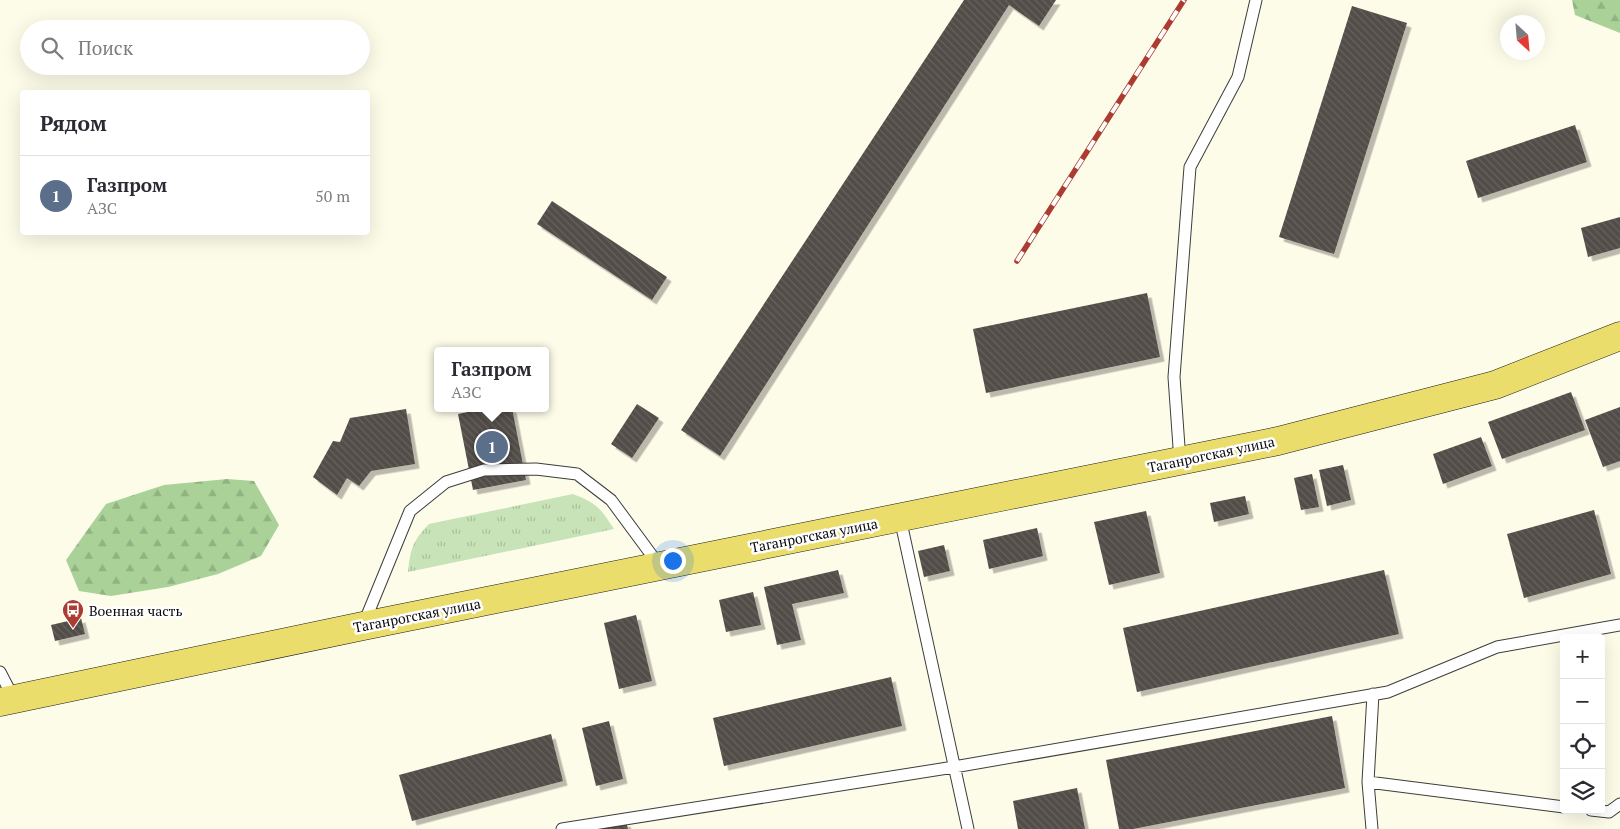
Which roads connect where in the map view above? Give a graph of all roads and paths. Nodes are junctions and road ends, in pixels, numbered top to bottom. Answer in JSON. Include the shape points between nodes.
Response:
{"nodes":[{"id":1,"x":1256,"y":0,"type":"edge"},
{"id":2,"x":1620,"y":336,"type":"edge"},
{"id":3,"x":1180,"y":461,"type":"junction"},
{"id":4,"x":900,"y":518,"type":"junction"},
{"id":5,"x":660,"y":566,"type":"junction"},
{"id":6,"x":1620,"y":625,"type":"edge"},
{"id":7,"x":363,"y":626,"type":"junction"},
{"id":8,"x":0,"y":672,"type":"edge"},
{"id":9,"x":1373,"y":694,"type":"junction"},
{"id":10,"x":7,"y":701,"type":"edge"},
{"id":11,"x":954,"y":767,"type":"junction"},
{"id":12,"x":1368,"y":782,"type":"junction"},
{"id":13,"x":1620,"y":804,"type":"edge"},
{"id":14,"x":1560,"y":806,"type":"edge"},
{"id":15,"x":1605,"y":812,"type":"edge"},
{"id":16,"x":562,"y":829,"type":"edge"},
{"id":17,"x":968,"y":829,"type":"edge"},
{"id":18,"x":1372,"y":829,"type":"edge"}],
"edges":[{"from":1,"to":3,"type":"lane","via":[[1238,77],[1190,167],[1174,377]]},
{"from":2,"to":3,"type":"main road","name":"Таганрогская улица","via":[[1495,385],[1278,441]]},
{"from":3,"to":4,"type":"main road","name":"Таганрогская улица"},
{"from":4,"to":5,"type":"main road","name":"Таганрогская улица"},
{"from":4,"to":11,"type":"lane"},
{"from":5,"to":7,"type":"main road","name":"Таганрогская улица"},
{"from":5,"to":7,"type":"lane","via":[[611,500],[577,474],[536,469],[484,470],[446,482],[410,511]]},
{"from":6,"to":9,"type":"lane","via":[[1497,647],[1388,692]]},
{"from":7,"to":10,"type":"main road","name":"Таганрогская улица"},
{"from":8,"to":10,"type":"lane"},
{"from":9,"to":11,"type":"lane"},
{"from":9,"to":12,"type":"lane"},
{"from":11,"to":16,"type":"lane"},
{"from":11,"to":17,"type":"lane"},
{"from":12,"to":14,"type":"lane"},
{"from":12,"to":18,"type":"lane"},
{"from":13,"to":15,"type":"lane"}]}
